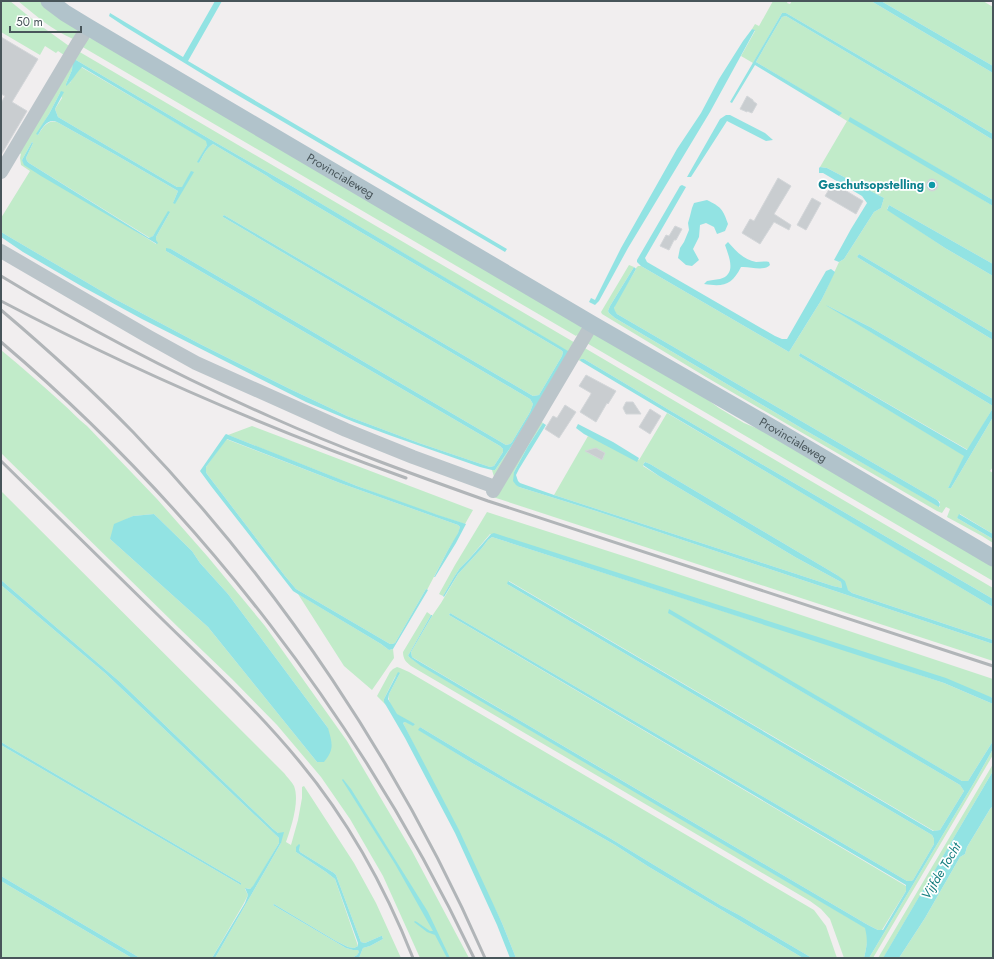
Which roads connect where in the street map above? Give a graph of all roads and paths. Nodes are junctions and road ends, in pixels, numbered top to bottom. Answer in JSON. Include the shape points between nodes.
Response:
{"nodes":[{"id":1,"x":49,"y":1,"type":"edge"},
{"id":2,"x":88,"y":27,"type":"junction"},
{"id":3,"x":1,"y":172,"type":"edge"},
{"id":4,"x":1,"y":251,"type":"edge"},
{"id":5,"x":592,"y":324,"type":"junction"},
{"id":6,"x":993,"y":558,"type":"edge"}],
"edges":[{"from":1,"to":2,"type":"main road","name":"Provincialeweg"},
{"from":2,"to":3,"type":"lane"},
{"from":2,"to":5,"type":"main road","name":"Provincialeweg"},
{"from":4,"to":5,"type":"lane","via":[[196,363],[346,430],[494,489]]},
{"from":5,"to":6,"type":"main road","name":"Provincialeweg","via":[[778,430]]}]}
